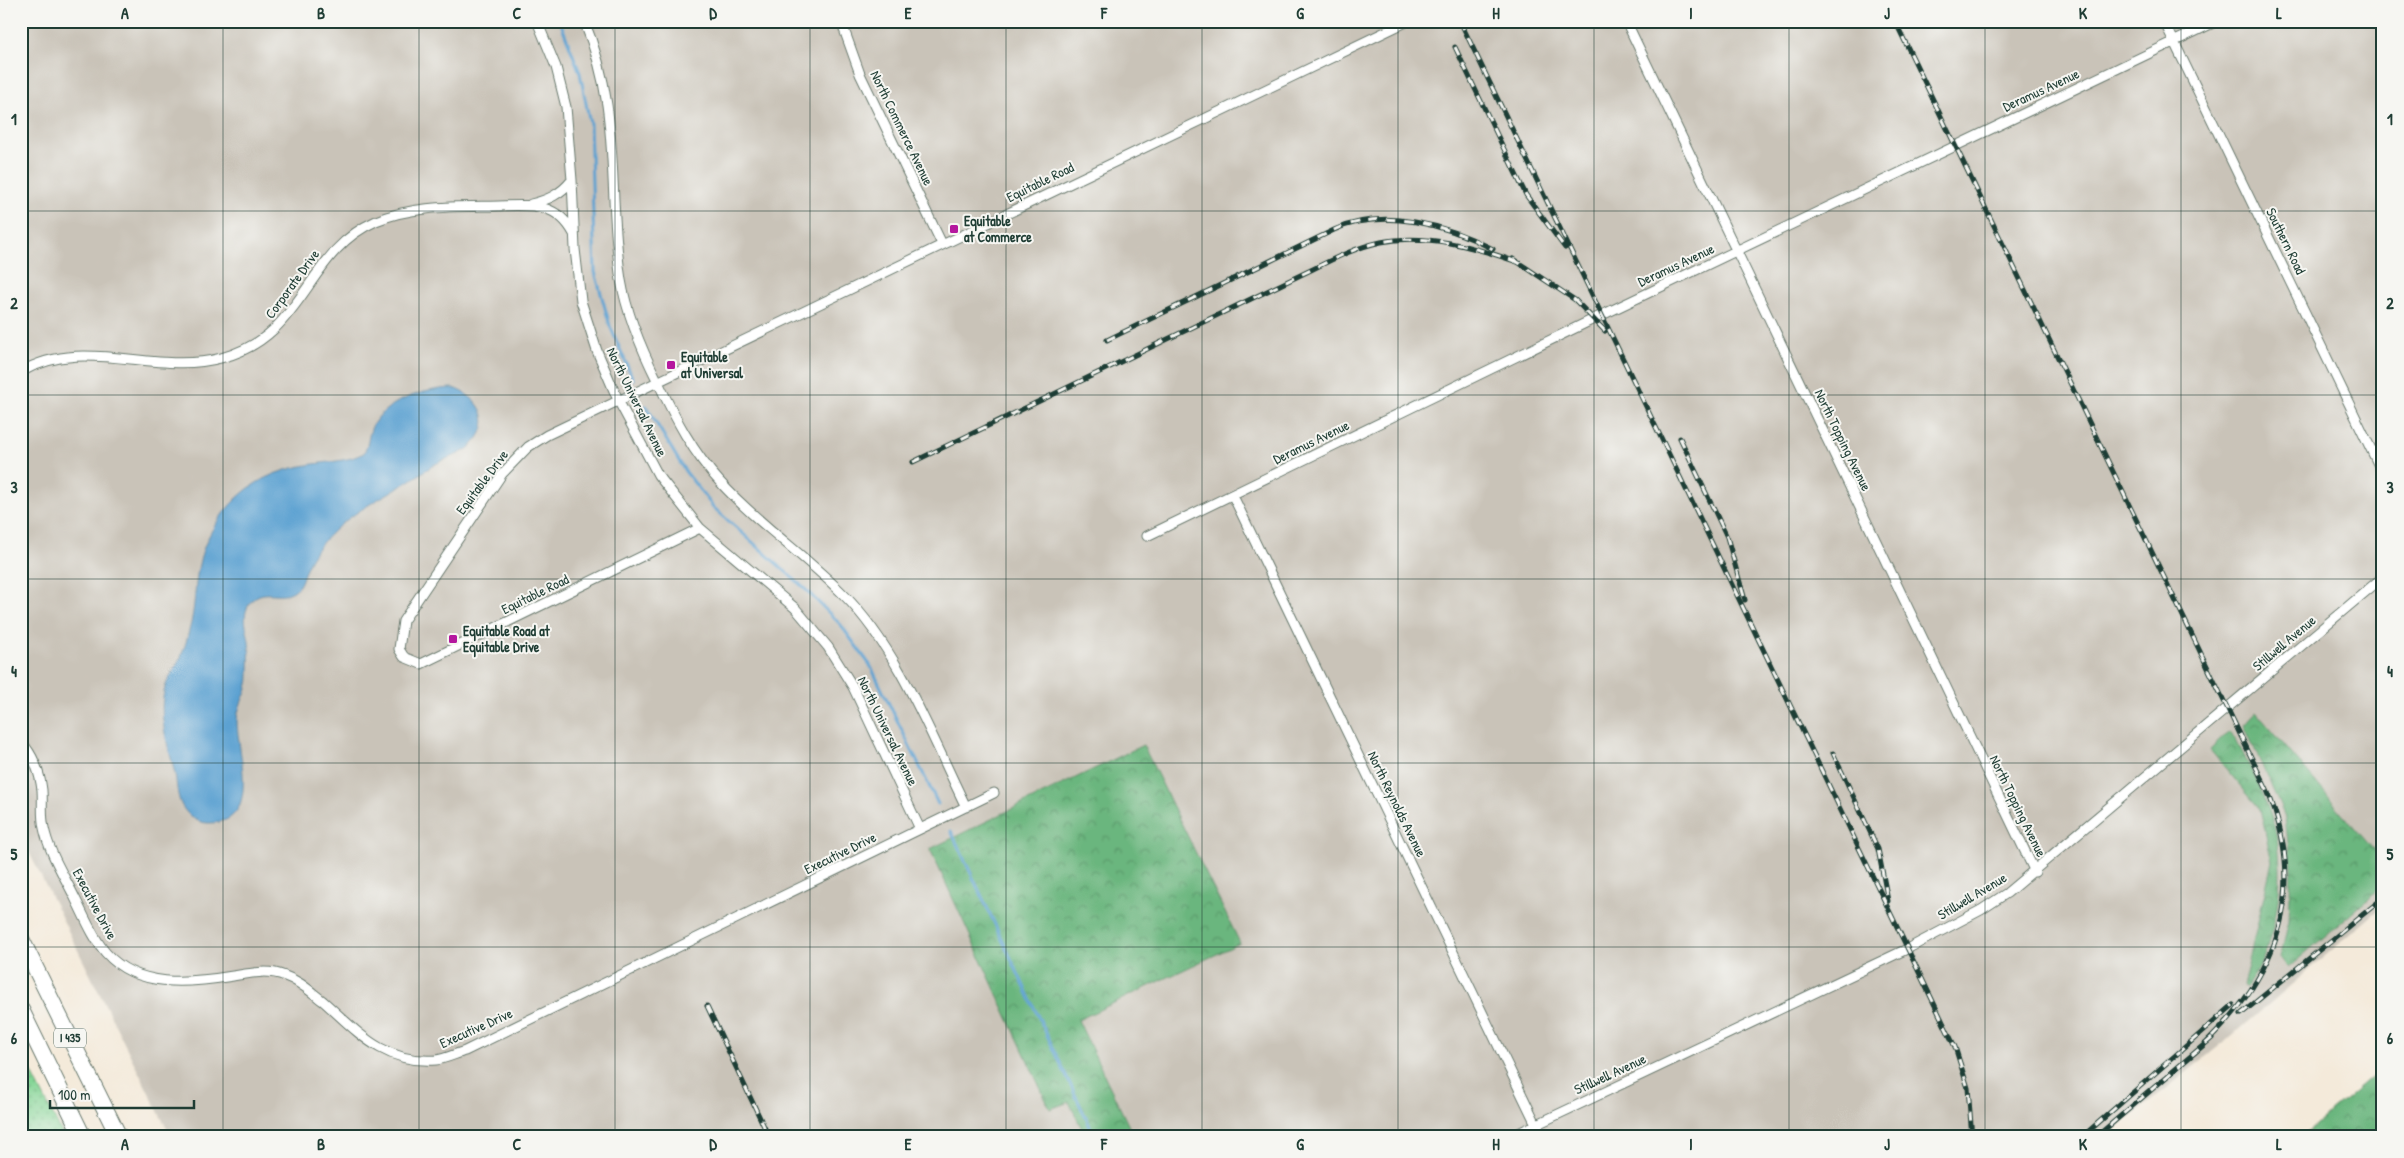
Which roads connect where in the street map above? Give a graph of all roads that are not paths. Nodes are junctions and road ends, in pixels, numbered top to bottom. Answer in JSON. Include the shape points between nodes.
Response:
{"nodes":[{"id":1,"x":537,"y":21,"type":"edge"},
{"id":2,"x":584,"y":21,"type":"edge"},
{"id":3,"x":840,"y":21,"type":"edge"},
{"id":4,"x":1408,"y":21,"type":"edge"},
{"id":5,"x":1626,"y":21,"type":"edge"},
{"id":6,"x":2164,"y":21,"type":"edge"},
{"id":7,"x":2217,"y":21,"type":"edge"},
{"id":8,"x":2174,"y":42,"type":"junction"},
{"id":9,"x":572,"y":180,"type":"junction"},
{"id":10,"x":524,"y":205,"type":"junction"},
{"id":11,"x":575,"y":236,"type":"junction"},
{"id":12,"x":942,"y":244,"type":"junction"},
{"id":13,"x":1737,"y":252,"type":"junction"},
{"id":14,"x":21,"y":372,"type":"edge"},
{"id":15,"x":658,"y":382,"type":"junction"},
{"id":16,"x":618,"y":400,"type":"junction"},
{"id":17,"x":2383,"y":474,"type":"edge"},
{"id":18,"x":1233,"y":496,"type":"junction"},
{"id":19,"x":700,"y":528,"type":"junction"},
{"id":20,"x":1147,"y":536,"type":"dead end"},
{"id":21,"x":2383,"y":577,"type":"edge"},
{"id":22,"x":400,"y":632,"type":"joint"},
{"id":23,"x":21,"y":742,"type":"edge"},
{"id":24,"x":994,"y":793,"type":"dead end"},
{"id":25,"x":966,"y":807,"type":"junction"},
{"id":26,"x":920,"y":829,"type":"junction"},
{"id":27,"x":2035,"y":872,"type":"junction"},
{"id":28,"x":21,"y":939,"type":"edge"},
{"id":29,"x":21,"y":1010,"type":"edge"},
{"id":30,"x":1536,"y":1124,"type":"junction"},
{"id":31,"x":83,"y":1137,"type":"edge"},
{"id":32,"x":120,"y":1137,"type":"edge"},
{"id":33,"x":1510,"y":1137,"type":"edge"}],
"edges":[{"from":1,"to":9,"type":"street","name":"North Universal Avenue","via":[[561,85],[569,131]]},
{"from":2,"to":15,"type":"street","name":"North Universal Avenue","via":[[608,99],[621,280],[636,334]]},
{"from":3,"to":12,"type":"street","name":"North Commerce Avenue","via":[[860,74]]},
{"from":4,"to":12,"type":"street","name":"Equitable Road"},
{"from":5,"to":13,"type":"street","name":"North Topping Avenue"},
{"from":6,"to":8,"type":"street","name":"Southern Road"},
{"from":7,"to":8,"type":"street","name":"Deramus Avenue"},
{"from":8,"to":13,"type":"street","name":"Deramus Avenue"},
{"from":8,"to":17,"type":"street","name":"Southern Road"},
{"from":9,"to":10,"type":"street","name":"Corporate Drive","via":[[566,189],[551,198]]},
{"from":9,"to":11,"type":"street","name":"North Universal Avenue"},
{"from":10,"to":11,"type":"street","name":"Corporate Drive","via":[[542,207],[558,214]]},
{"from":10,"to":14,"type":"street","name":"Corporate Drive","via":[[439,208],[376,221],[330,254],[287,318],[271,334],[221,358],[194,362],[81,355],[51,359]]},
{"from":11,"to":16,"type":"street","name":"North Universal Avenue","via":[[578,279],[587,323]]},
{"from":12,"to":15,"type":"street","name":"Equitable Road"},
{"from":13,"to":18,"type":"street","name":"Deramus Avenue"},
{"from":13,"to":27,"type":"street","name":"North Topping Avenue"},
{"from":15,"to":16,"type":"street","name":"Equitable Drive"},
{"from":15,"to":25,"type":"street","name":"North Universal Avenue","via":[[687,439],[719,481],[844,595],[871,627],[900,674]]},
{"from":16,"to":19,"type":"street","name":"North Universal Avenue","via":[[658,475]]},
{"from":16,"to":22,"type":"street","name":"Equitable Drive","via":[[547,435],[514,460],[403,621]]},
{"from":18,"to":20,"type":"street","name":"Deramus Avenue"},
{"from":18,"to":30,"type":"street","name":"North Reynolds Avenue"},
{"from":19,"to":22,"type":"street","name":"Equitable Road","via":[[421,664],[404,657],[399,649]]},
{"from":19,"to":26,"type":"street","name":"North Universal Avenue","via":[[795,608],[828,647],[852,687]]},
{"from":21,"to":27,"type":"street","name":"Stillwell Avenue"},
{"from":23,"to":26,"type":"street","name":"Executive Drive","via":[[33,758],[37,771],[42,790],[41,815],[48,843],[95,938],[119,965],[154,980],[199,980],[257,971],[286,976],[306,988],[378,1049],[418,1060],[437,1060],[464,1051]]},
{"from":24,"to":25,"type":"street","name":"Executive Drive"},
{"from":25,"to":26,"type":"street","name":"Executive Drive"},
{"from":27,"to":30,"type":"street","name":"Stillwell Avenue","via":[[1981,910],[1908,949]]},
{"from":28,"to":32,"type":"highway","number":"I 435"},
{"from":29,"to":31,"type":"highway","number":"I 435"},
{"from":30,"to":33,"type":"street","name":"Stillwell Avenue"}]}
